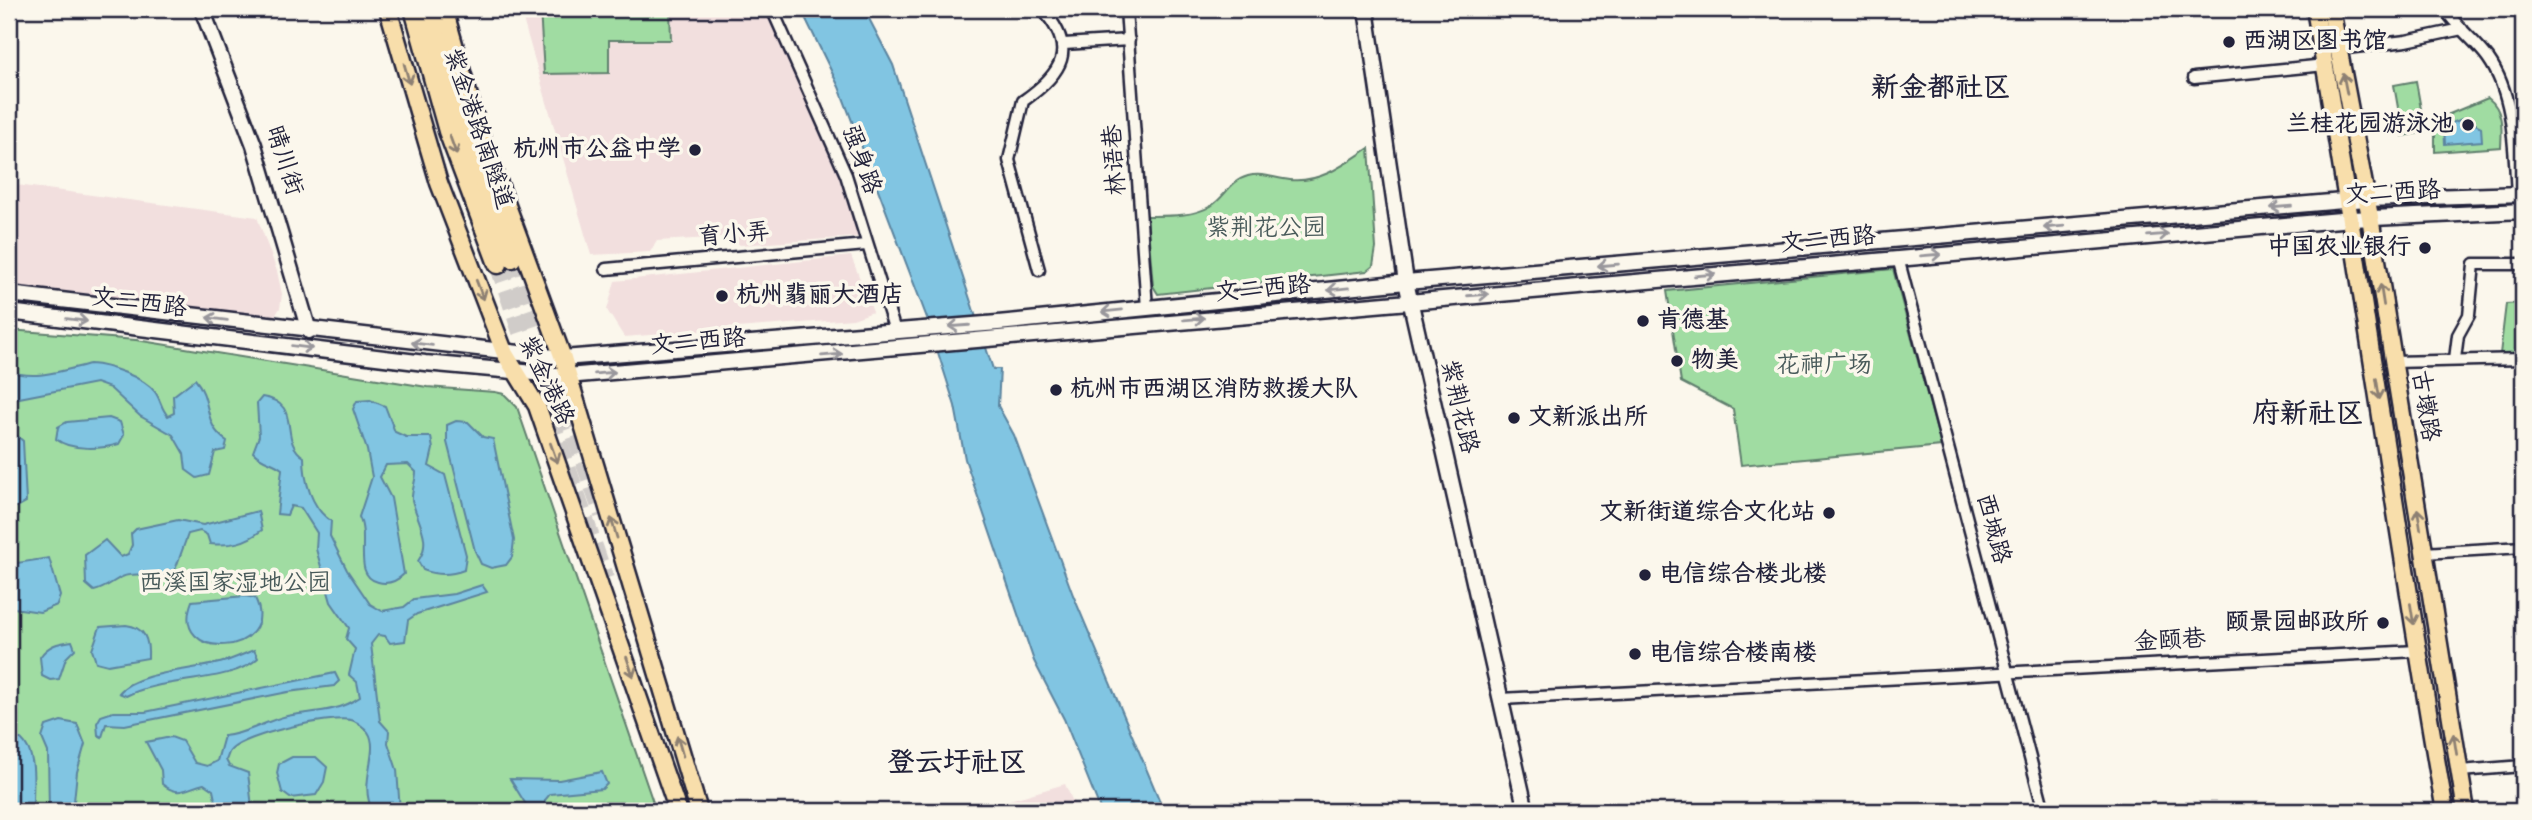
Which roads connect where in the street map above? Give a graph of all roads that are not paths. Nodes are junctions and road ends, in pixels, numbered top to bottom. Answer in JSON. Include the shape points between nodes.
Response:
{"nodes":[{"id":1,"x":202,"y":9,"type":"edge"},
{"id":2,"x":388,"y":9,"type":"edge"},
{"id":3,"x":407,"y":9,"type":"edge"},
{"id":4,"x":414,"y":9,"type":"edge"},
{"id":5,"x":429,"y":9,"type":"edge"},
{"id":6,"x":444,"y":9,"type":"edge"},
{"id":7,"x":772,"y":9,"type":"edge"},
{"id":8,"x":1042,"y":9,"type":"edge"},
{"id":9,"x":1126,"y":9,"type":"edge"},
{"id":10,"x":1366,"y":9,"type":"edge"},
{"id":11,"x":2315,"y":9,"type":"edge"},
{"id":12,"x":2331,"y":9,"type":"edge"},
{"id":13,"x":2445,"y":9,"type":"edge"},
{"id":14,"x":2462,"y":29,"type":"junction"},
{"id":15,"x":420,"y":36,"type":"junction"},
{"id":16,"x":1129,"y":40,"type":"junction"},
{"id":17,"x":1064,"y":44,"type":"junction"},
{"id":18,"x":2339,"y":49,"type":"junction"},
{"id":19,"x":2325,"y":65,"type":"junction"},
{"id":20,"x":2194,"y":78,"type":"dead end"},
{"id":21,"x":2520,"y":194,"type":"edge"},
{"id":22,"x":2366,"y":199,"type":"junction"},
{"id":23,"x":2349,"y":201,"type":"junction"},
{"id":24,"x":2523,"y":211,"type":"edge"},
{"id":25,"x":2370,"y":218,"type":"junction"},
{"id":26,"x":2352,"y":219,"type":"junction"},
{"id":27,"x":866,"y":245,"type":"junction"},
{"id":28,"x":1898,"y":258,"type":"junction"},
{"id":29,"x":2523,"y":264,"type":"edge"},
{"id":30,"x":606,"y":269,"type":"dead end"},
{"id":31,"x":1039,"y":270,"type":"dead end"},
{"id":32,"x":1406,"y":282,"type":"junction"},
{"id":33,"x":9,"y":294,"type":"edge"},
{"id":34,"x":1410,"y":300,"type":"junction"},
{"id":35,"x":1147,"y":308,"type":"junction"},
{"id":36,"x":9,"y":312,"type":"edge"},
{"id":37,"x":309,"y":331,"type":"junction"},
{"id":38,"x":895,"y":331,"type":"junction"},
{"id":39,"x":505,"y":354,"type":"junction"},
{"id":40,"x":563,"y":358,"type":"junction"},
{"id":41,"x":2455,"y":359,"type":"junction"},
{"id":42,"x":2523,"y":359,"type":"edge"},
{"id":43,"x":2393,"y":362,"type":"junction"},
{"id":44,"x":513,"y":371,"type":"junction"},
{"id":45,"x":567,"y":376,"type":"junction"},
{"id":46,"x":2523,"y":547,"type":"edge"},
{"id":47,"x":2424,"y":553,"type":"junction"},
{"id":48,"x":2417,"y":651,"type":"junction"},
{"id":49,"x":2008,"y":672,"type":"junction"},
{"id":50,"x":1500,"y":699,"type":"junction"},
{"id":51,"x":2523,"y":766,"type":"edge"},
{"id":52,"x":2460,"y":771,"type":"junction"},
{"id":53,"x":678,"y":811,"type":"edge"},
{"id":54,"x":699,"y":811,"type":"edge"},
{"id":55,"x":1526,"y":811,"type":"edge"},
{"id":56,"x":2044,"y":811,"type":"edge"},
{"id":57,"x":2445,"y":811,"type":"edge"},
{"id":58,"x":2466,"y":811,"type":"edge"}],
"edges":[{"from":1,"to":37,"type":"main road","name":"晴川街","via":[[254,145]]},
{"from":2,"to":39,"type":"main road","name":"紫金港路","one_way":true,"via":[[439,183]]},
{"from":3,"to":15,"type":"highway"},
{"from":4,"to":15,"type":"highway","name":"紫金港路南隧道"},
{"from":15,"to":5,"type":"highway","name":"紫金港路南隧道","one_way":true,"via":[[448,131],[505,261]]},
{"from":6,"to":40,"type":"main road","name":"紫金港路","via":[[476,121]]},
{"from":7,"to":27,"type":"street","name":"强身路","via":[[846,175]]},
{"from":8,"to":17,"type":"street","via":[[1058,27]]},
{"from":9,"to":16,"type":"street","name":"林语巷"},
{"from":10,"to":32,"type":"main road","name":"紫荆花路"},
{"from":11,"to":19,"type":"main road","name":"古墩路"},
{"from":12,"to":18,"type":"main road","name":"古墩路"},
{"from":13,"to":14,"type":"street"},
{"from":14,"to":18,"type":"street"},
{"from":14,"to":21,"type":"street","via":[[2488,58],[2501,82],[2512,124]]},
{"from":16,"to":17,"type":"street"},
{"from":16,"to":35,"type":"street","name":"林语巷"},
{"from":17,"to":31,"type":"street","via":[[1063,58],[1048,83],[1023,101],[1009,160]]},
{"from":22,"to":18,"type":"main road","name":"古墩路","one_way":true},
{"from":19,"to":20,"type":"street"},
{"from":19,"to":23,"type":"main road","name":"古墩路"},
{"from":21,"to":22,"type":"main road","name":"文二西路"},
{"from":22,"to":23,"type":"main road","name":"文二西路"},
{"from":22,"to":25,"type":"main road","name":"古墩路"},
{"from":23,"to":26,"type":"main road","name":"古墩路"},
{"from":23,"to":32,"type":"main road","name":"文二西路","one_way":true},
{"from":24,"to":25,"type":"main road","name":"文二西路"},
{"from":25,"to":26,"type":"main road","name":"文二西路"},
{"from":43,"to":25,"type":"main road","name":"古墩路","one_way":true},
{"from":28,"to":26,"type":"main road","name":"文二西路","one_way":true},
{"from":26,"to":48,"type":"main road","name":"古墩路","one_way":true},
{"from":27,"to":30,"type":"street","name":"育小弄"},
{"from":27,"to":38,"type":"street","name":"强身路"},
{"from":34,"to":28,"type":"main road","name":"文二西路","one_way":true},
{"from":28,"to":49,"type":"street","name":"西城路"},
{"from":29,"to":41,"type":"street","via":[[2474,264],[2469,315],[2458,335]]},
{"from":32,"to":34,"type":"main road","name":"紫荆花路"},
{"from":32,"to":35,"type":"main road","name":"文二西路","one_way":true},
{"from":37,"to":33,"type":"main road","name":"文二西路","one_way":true},
{"from":45,"to":34,"type":"main road","name":"文二西路","one_way":true},
{"from":34,"to":50,"type":"main road","name":"紫荆花路"},
{"from":35,"to":38,"type":"main road","name":"文二西路","one_way":true},
{"from":36,"to":44,"type":"main road","name":"文二西路","one_way":true},
{"from":39,"to":37,"type":"main road","name":"文二西路","one_way":true},
{"from":38,"to":40,"type":"main road","name":"文二西路"},
{"from":39,"to":40,"type":"main road","name":"文二西路"},
{"from":39,"to":44,"type":"main road","name":"紫金港路"},
{"from":40,"to":45,"type":"main road","name":"紫金港路"},
{"from":41,"to":42,"type":"street"},
{"from":41,"to":43,"type":"street"},
{"from":47,"to":43,"type":"main road","name":"古墩路","one_way":true},
{"from":44,"to":45,"type":"main road","name":"文二西路"},
{"from":44,"to":53,"type":"main road","name":"紫金港路","one_way":true,"via":[[537,407]]},
{"from":54,"to":45,"type":"main road","name":"紫金港路","one_way":true},
{"from":46,"to":47,"type":"street"},
{"from":52,"to":47,"type":"main road","name":"古墩路","one_way":true},
{"from":48,"to":49,"type":"street","name":"金颐巷"},
{"from":48,"to":57,"type":"main road","name":"古墩路"},
{"from":49,"to":50,"type":"street","name":"金颐巷"},
{"from":49,"to":56,"type":"street","name":"西城路"},
{"from":50,"to":55,"type":"main road","name":"紫荆花路"},
{"from":51,"to":52,"type":"street"},
{"from":52,"to":58,"type":"main road","name":"古墩路"}]}
